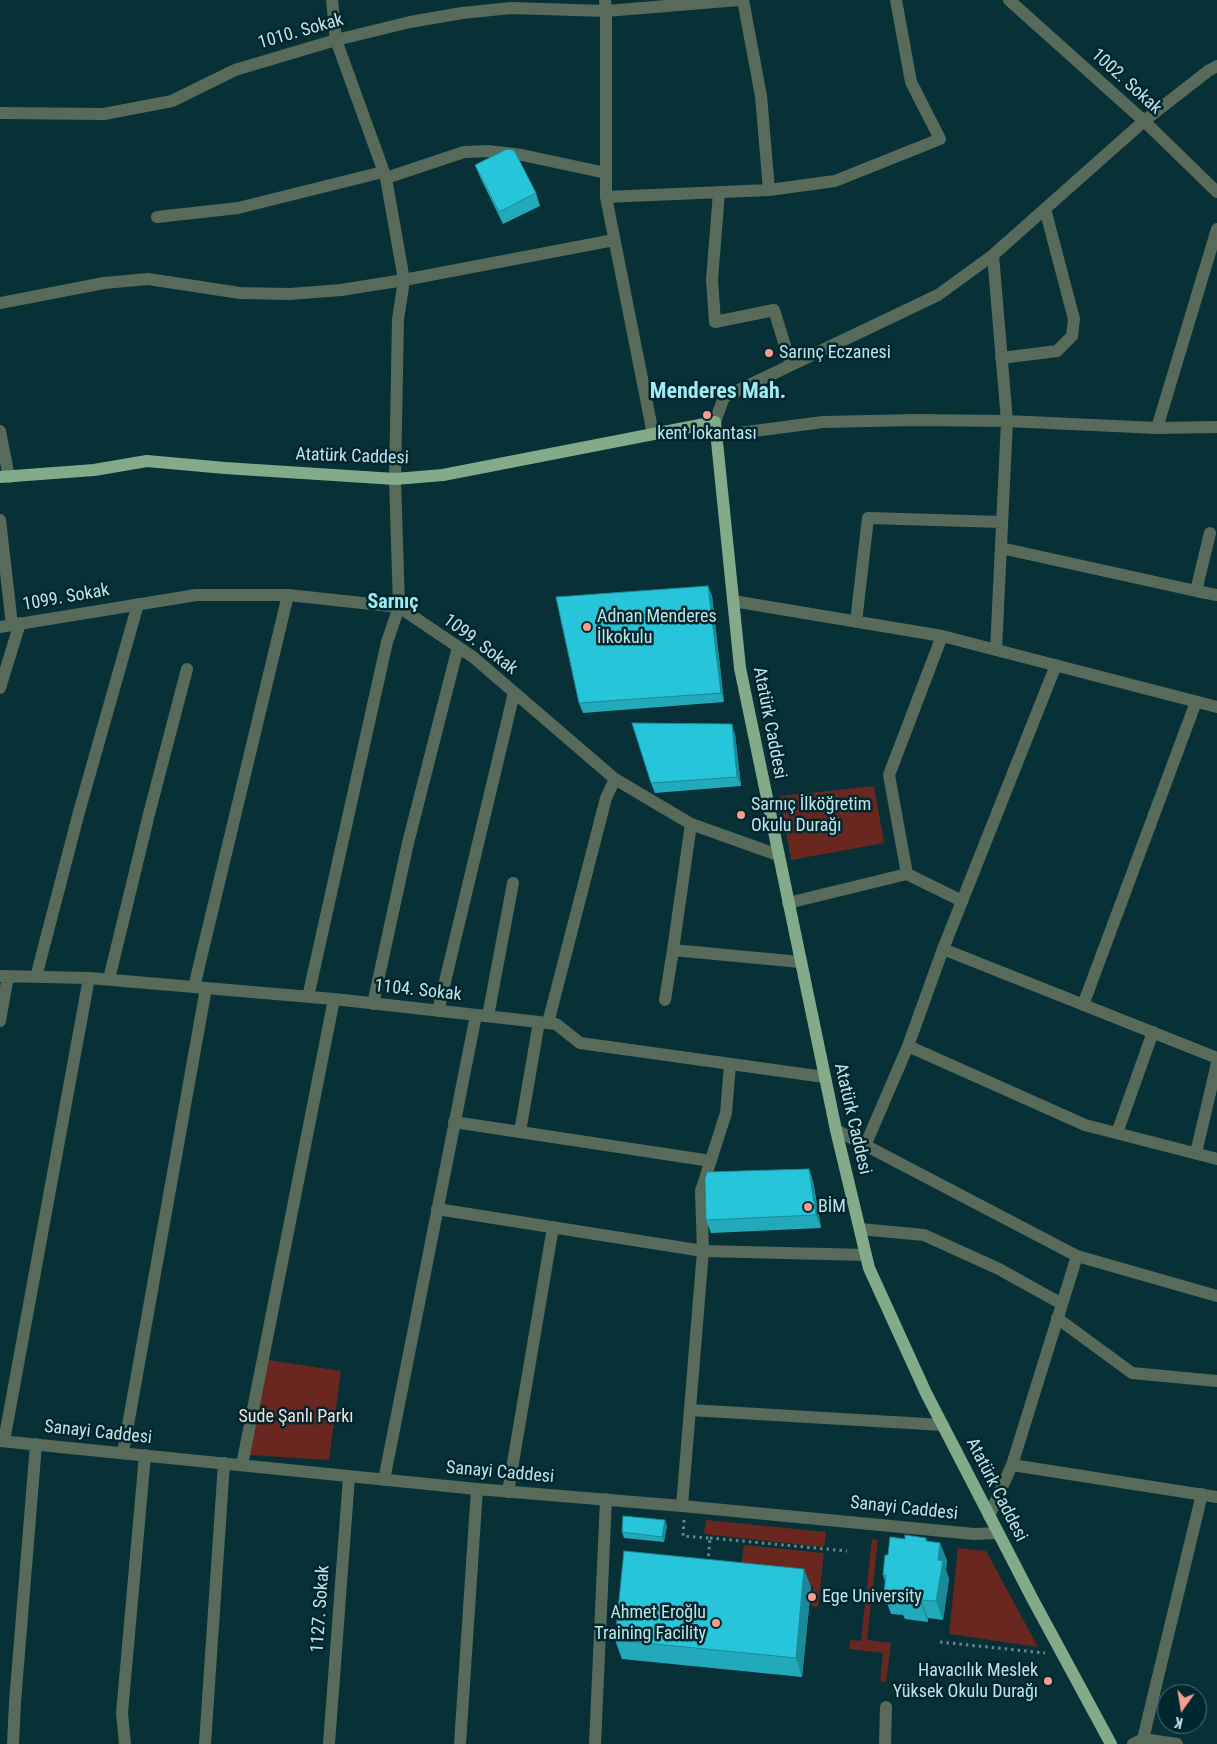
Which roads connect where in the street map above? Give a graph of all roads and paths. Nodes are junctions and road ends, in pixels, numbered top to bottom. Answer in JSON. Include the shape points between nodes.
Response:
{"nodes":[{"id":1,"x":332,"y":0,"type":"edge"},
{"id":2,"x":739,"y":0,"type":"edge"},
{"id":3,"x":743,"y":0,"type":"edge"},
{"id":4,"x":896,"y":0,"type":"edge"},
{"id":5,"x":1009,"y":0,"type":"edge"},
{"id":6,"x":605,"y":6,"type":"edge"},
{"id":7,"x":336,"y":40,"type":"junction"},
{"id":8,"x":1217,"y":66,"type":"edge"},
{"id":9,"x":0,"y":113,"type":"edge"},
{"id":10,"x":1144,"y":121,"type":"junction"},
{"id":11,"x":606,"y":173,"type":"junction"},
{"id":12,"x":385,"y":175,"type":"junction"},
{"id":13,"x":769,"y":190,"type":"junction"},
{"id":14,"x":719,"y":192,"type":"junction"},
{"id":15,"x":1217,"y":192,"type":"edge"},
{"id":16,"x":606,"y":197,"type":"junction"},
{"id":17,"x":1045,"y":208,"type":"junction"},
{"id":18,"x":157,"y":217,"type":"dead end"},
{"id":19,"x":1217,"y":229,"type":"edge"},
{"id":20,"x":614,"y":240,"type":"junction"},
{"id":21,"x":993,"y":255,"type":"junction"},
{"id":22,"x":404,"y":280,"type":"junction"},
{"id":23,"x":0,"y":303,"type":"edge"},
{"id":24,"x":1001,"y":358,"type":"junction"},
{"id":25,"x":791,"y":365,"type":"junction"},
{"id":26,"x":1007,"y":421,"type":"junction"},
{"id":27,"x":715,"y":422,"type":"junction"},
{"id":28,"x":1217,"y":426,"type":"edge"},
{"id":29,"x":1157,"y":428,"type":"junction"},
{"id":30,"x":0,"y":431,"type":"edge"},
{"id":31,"x":653,"y":434,"type":"junction"},
{"id":32,"x":716,"y":436,"type":"junction"},
{"id":33,"x":4,"y":477,"type":"edge"},
{"id":34,"x":395,"y":479,"type":"junction"},
{"id":35,"x":0,"y":520,"type":"edge"},
{"id":36,"x":1002,"y":522,"type":"junction"},
{"id":37,"x":1210,"y":533,"type":"dead end"},
{"id":38,"x":1001,"y":548,"type":"junction"},
{"id":39,"x":1196,"y":591,"type":"junction"},
{"id":40,"x":288,"y":595,"type":"junction"},
{"id":41,"x":1217,"y":596,"type":"edge"},
{"id":42,"x":733,"y":601,"type":"junction"},
{"id":43,"x":138,"y":604,"type":"junction"},
{"id":44,"x":399,"y":607,"type":"junction"},
{"id":45,"x":856,"y":622,"type":"junction"},
{"id":46,"x":11,"y":625,"type":"edge"},
{"id":47,"x":942,"y":636,"type":"junction"},
{"id":48,"x":458,"y":647,"type":"junction"},
{"id":49,"x":996,"y":650,"type":"junction"},
{"id":50,"x":1056,"y":665,"type":"junction"},
{"id":51,"x":187,"y":668,"type":"dead end"},
{"id":52,"x":0,"y":688,"type":"edge"},
{"id":53,"x":514,"y":693,"type":"junction"},
{"id":54,"x":1196,"y":702,"type":"junction"},
{"id":55,"x":1217,"y":707,"type":"edge"},
{"id":56,"x":616,"y":779,"type":"junction"},
{"id":57,"x":691,"y":824,"type":"junction"},
{"id":58,"x":778,"y":855,"type":"junction"},
{"id":59,"x":907,"y":874,"type":"junction"},
{"id":60,"x":513,"y":882,"type":"dead end"},
{"id":61,"x":962,"y":901,"type":"junction"},
{"id":62,"x":788,"y":903,"type":"junction"},
{"id":63,"x":943,"y":949,"type":"junction"},
{"id":64,"x":673,"y":950,"type":"junction"},
{"id":65,"x":800,"y":962,"type":"junction"},
{"id":66,"x":4,"y":976,"type":"edge"},
{"id":67,"x":36,"y":977,"type":"junction"},
{"id":68,"x":89,"y":978,"type":"junction"},
{"id":69,"x":109,"y":980,"type":"junction"},
{"id":70,"x":200,"y":988,"type":"junction"},
{"id":71,"x":308,"y":997,"type":"junction"},
{"id":72,"x":334,"y":999,"type":"junction"},
{"id":73,"x":665,"y":1000,"type":"dead end"},
{"id":74,"x":373,"y":1004,"type":"junction"},
{"id":75,"x":1083,"y":1005,"type":"junction"},
{"id":76,"x":438,"y":1011,"type":"junction"},
{"id":77,"x":482,"y":1016,"type":"junction"},
{"id":78,"x":0,"y":1021,"type":"edge"},
{"id":79,"x":544,"y":1022,"type":"junction"},
{"id":80,"x":1153,"y":1032,"type":"junction"},
{"id":81,"x":908,"y":1046,"type":"junction"},
{"id":82,"x":1217,"y":1058,"type":"edge"},
{"id":83,"x":1217,"y":1062,"type":"edge"},
{"id":84,"x":730,"y":1064,"type":"junction"},
{"id":85,"x":824,"y":1077,"type":"junction"},
{"id":86,"x":454,"y":1122,"type":"junction"},
{"id":87,"x":836,"y":1130,"type":"junction"},
{"id":88,"x":520,"y":1132,"type":"junction"},
{"id":89,"x":1117,"y":1133,"type":"junction"},
{"id":90,"x":865,"y":1146,"type":"junction"},
{"id":91,"x":1196,"y":1153,"type":"junction"},
{"id":92,"x":1217,"y":1159,"type":"edge"},
{"id":93,"x":711,"y":1161,"type":"junction"},
{"id":94,"x":437,"y":1209,"type":"junction"},
{"id":95,"x":553,"y":1228,"type":"junction"},
{"id":96,"x":860,"y":1229,"type":"junction"},
{"id":97,"x":703,"y":1251,"type":"junction"},
{"id":98,"x":866,"y":1255,"type":"junction"},
{"id":99,"x":1077,"y":1256,"type":"junction"},
{"id":100,"x":1217,"y":1296,"type":"edge"},
{"id":101,"x":1062,"y":1304,"type":"junction"},
{"id":102,"x":1058,"y":1318,"type":"junction"},
{"id":103,"x":1217,"y":1381,"type":"edge"},
{"id":104,"x":690,"y":1410,"type":"junction"},
{"id":105,"x":942,"y":1425,"type":"junction"},
{"id":106,"x":2,"y":1441,"type":"edge"},
{"id":107,"x":36,"y":1444,"type":"junction"},
{"id":108,"x":123,"y":1453,"type":"junction"},
{"id":109,"x":145,"y":1455,"type":"junction"},
{"id":110,"x":224,"y":1463,"type":"junction"},
{"id":111,"x":242,"y":1465,"type":"junction"},
{"id":112,"x":1012,"y":1465,"type":"junction"},
{"id":113,"x":349,"y":1477,"type":"junction"},
{"id":114,"x":384,"y":1480,"type":"junction"},
{"id":115,"x":477,"y":1489,"type":"junction"},
{"id":116,"x":508,"y":1492,"type":"junction"},
{"id":117,"x":1202,"y":1494,"type":"junction"},
{"id":118,"x":1217,"y":1497,"type":"edge"},
{"id":119,"x":606,"y":1499,"type":"junction"},
{"id":120,"x":684,"y":1506,"type":"junction"},
{"id":121,"x":989,"y":1516,"type":"junction"},
{"id":122,"x":998,"y":1533,"type":"junction"},
{"id":123,"x":710,"y":1538,"type":"junction"},
{"id":124,"x":847,"y":1552,"type":"dead end"},
{"id":125,"x":708,"y":1564,"type":"edge"},
{"id":126,"x":940,"y":1642,"type":"dead end"},
{"id":127,"x":1045,"y":1653,"type":"dead end"},
{"id":128,"x":886,"y":1706,"type":"dead end"},
{"id":129,"x":1138,"y":1742,"type":"edge"},
{"id":130,"x":13,"y":1744,"type":"edge"},
{"id":131,"x":125,"y":1744,"type":"edge"},
{"id":132,"x":205,"y":1744,"type":"edge"},
{"id":133,"x":329,"y":1744,"type":"edge"},
{"id":134,"x":460,"y":1744,"type":"edge"},
{"id":135,"x":595,"y":1744,"type":"edge"},
{"id":136,"x":885,"y":1744,"type":"edge"},
{"id":137,"x":1110,"y":1744,"type":"edge"},
{"id":138,"x":1177,"y":1744,"type":"edge"}],
"edges":[{"from":1,"to":7,"type":"street"},
{"from":2,"to":6,"type":"street","name":"1010. Sokak"},
{"from":3,"to":13,"type":"street","via":[[762,96]]},
{"from":4,"to":13,"type":"street","via":[[911,82],[940,140],[835,182]]},
{"from":5,"to":10,"type":"street","name":"1002. Sokak"},
{"from":6,"to":7,"type":"street","name":"1010. Sokak","via":[[462,12]]},
{"from":6,"to":11,"type":"street"},
{"from":7,"to":9,"type":"street","name":"1010. Sokak","via":[[235,70],[172,101],[104,114]]},
{"from":7,"to":12,"type":"street"},
{"from":8,"to":10,"type":"street"},
{"from":10,"to":15,"type":"street","name":"1002. Sokak"},
{"from":10,"to":17,"type":"street"},
{"from":11,"to":12,"type":"street","via":[[488,151],[464,152]]},
{"from":11,"to":16,"type":"street"},
{"from":12,"to":18,"type":"street","via":[[238,208]]},
{"from":12,"to":22,"type":"street"},
{"from":13,"to":14,"type":"street"},
{"from":14,"to":16,"type":"street"},
{"from":14,"to":25,"type":"street","via":[[712,280],[714,322],[774,310]]},
{"from":16,"to":20,"type":"street"},
{"from":17,"to":21,"type":"street"},
{"from":17,"to":24,"type":"street","via":[[1074,319],[1072,336],[1057,351]]},
{"from":19,"to":29,"type":"street"},
{"from":20,"to":22,"type":"street"},
{"from":20,"to":31,"type":"street"},
{"from":21,"to":24,"type":"street"},
{"from":21,"to":25,"type":"street","via":[[938,295]]},
{"from":22,"to":23,"type":"street","via":[[290,294],[240,293],[148,280],[104,283]]},
{"from":22,"to":34,"type":"street","via":[[398,319]]},
{"from":24,"to":26,"type":"street"},
{"from":25,"to":27,"type":"street","via":[[724,398]]},
{"from":26,"to":29,"type":"street"},
{"from":26,"to":32,"type":"street","via":[[823,422]]},
{"from":26,"to":36,"type":"street"},
{"from":27,"to":31,"type":"main road","name":"Atatürk Caddesi"},
{"from":27,"to":32,"type":"main road","name":"Atatürk Caddesi"},
{"from":28,"to":29,"type":"street"},
{"from":30,"to":33,"type":"street"},
{"from":31,"to":34,"type":"main road","name":"Atatürk Caddesi","via":[[443,475]]},
{"from":32,"to":42,"type":"main road","name":"Atatürk Caddesi"},
{"from":33,"to":34,"type":"main road","name":"Atatürk Caddesi","via":[[94,470],[147,461]]},
{"from":34,"to":44,"type":"street"},
{"from":35,"to":46,"type":"street"},
{"from":36,"to":38,"type":"street"},
{"from":36,"to":45,"type":"street","via":[[868,518]]},
{"from":37,"to":39,"type":"street"},
{"from":38,"to":39,"type":"street"},
{"from":38,"to":49,"type":"street"},
{"from":39,"to":41,"type":"street"},
{"from":40,"to":43,"type":"street","name":"1099. Sokak","via":[[196,595]]},
{"from":40,"to":44,"type":"street","name":"1099. Sokak"},
{"from":40,"to":70,"type":"street"},
{"from":42,"to":45,"type":"street"},
{"from":42,"to":58,"type":"main road","name":"Atatürk Caddesi","via":[[740,668]]},
{"from":43,"to":46,"type":"street","name":"1099. Sokak"},
{"from":43,"to":67,"type":"street"},
{"from":44,"to":48,"type":"street","name":"1099. Sokak"},
{"from":44,"to":71,"type":"street","via":[[387,642]]},
{"from":45,"to":47,"type":"street"},
{"from":46,"to":52,"type":"street"},
{"from":47,"to":49,"type":"street"},
{"from":47,"to":59,"type":"street","via":[[889,775]]},
{"from":48,"to":53,"type":"street","name":"1099. Sokak"},
{"from":48,"to":74,"type":"street","via":[[408,843]]},
{"from":49,"to":50,"type":"street"},
{"from":50,"to":54,"type":"street"},
{"from":50,"to":61,"type":"street"},
{"from":51,"to":69,"type":"street"},
{"from":53,"to":56,"type":"street","name":"1099. Sokak"},
{"from":53,"to":76,"type":"street"},
{"from":54,"to":55,"type":"street"},
{"from":54,"to":75,"type":"street"},
{"from":56,"to":57,"type":"street","name":"1099. Sokak"},
{"from":56,"to":79,"type":"street","via":[[606,798]]},
{"from":57,"to":58,"type":"street","name":"1099. Sokak"},
{"from":57,"to":64,"type":"street"},
{"from":58,"to":62,"type":"main road","name":"Atatürk Caddesi"},
{"from":59,"to":61,"type":"street"},
{"from":59,"to":62,"type":"street"},
{"from":60,"to":77,"type":"street"},
{"from":61,"to":63,"type":"street"},
{"from":62,"to":65,"type":"main road","name":"Atatürk Caddesi"},
{"from":63,"to":75,"type":"street"},
{"from":63,"to":81,"type":"street"},
{"from":64,"to":65,"type":"street"},
{"from":64,"to":73,"type":"street"},
{"from":65,"to":85,"type":"main road","name":"Atatürk Caddesi"},
{"from":66,"to":67,"type":"street","name":"1104. Sokak"},
{"from":66,"to":78,"type":"street"},
{"from":67,"to":68,"type":"street","name":"1104. Sokak"},
{"from":68,"to":69,"type":"street","name":"1104. Sokak"},
{"from":68,"to":106,"type":"street"},
{"from":69,"to":70,"type":"street","name":"1104. Sokak"},
{"from":70,"to":71,"type":"street","name":"1104. Sokak"},
{"from":70,"to":108,"type":"street"},
{"from":71,"to":72,"type":"street","name":"1104. Sokak"},
{"from":72,"to":74,"type":"street","name":"1104. Sokak"},
{"from":72,"to":111,"type":"street"},
{"from":74,"to":76,"type":"street","name":"1104. Sokak"},
{"from":75,"to":80,"type":"street"},
{"from":76,"to":77,"type":"street","name":"1104. Sokak"},
{"from":77,"to":79,"type":"street","name":"1104. Sokak"},
{"from":77,"to":86,"type":"street"},
{"from":79,"to":84,"type":"street","name":"1104. Sokak","via":[[556,1024],[580,1044]]},
{"from":79,"to":88,"type":"street"},
{"from":80,"to":82,"type":"street"},
{"from":80,"to":89,"type":"street"},
{"from":81,"to":89,"type":"street","via":[[1085,1125]]},
{"from":81,"to":90,"type":"street"},
{"from":83,"to":91,"type":"street"},
{"from":84,"to":85,"type":"street","name":"1104. Sokak"},
{"from":84,"to":93,"type":"street","via":[[726,1113]]},
{"from":85,"to":87,"type":"main road","name":"Atatürk Caddesi"},
{"from":86,"to":88,"type":"street"},
{"from":86,"to":94,"type":"street"},
{"from":87,"to":90,"type":"street"},
{"from":87,"to":96,"type":"main road","name":"Atatürk Caddesi"},
{"from":88,"to":93,"type":"street"},
{"from":89,"to":91,"type":"street"},
{"from":90,"to":99,"type":"street"},
{"from":91,"to":92,"type":"street"},
{"from":93,"to":97,"type":"street","via":[[701,1191]]},
{"from":94,"to":95,"type":"street"},
{"from":94,"to":114,"type":"street"},
{"from":95,"to":97,"type":"street"},
{"from":95,"to":116,"type":"street"},
{"from":96,"to":98,"type":"main road","name":"Atatürk Caddesi"},
{"from":96,"to":101,"type":"street","via":[[924,1236],[999,1269]]},
{"from":97,"to":98,"type":"street"},
{"from":97,"to":104,"type":"street"},
{"from":98,"to":105,"type":"main road","name":"Atatürk Caddesi","via":[[873,1277]]},
{"from":99,"to":100,"type":"street"},
{"from":99,"to":101,"type":"street"},
{"from":101,"to":102,"type":"street"},
{"from":102,"to":103,"type":"street","via":[[1132,1373]]},
{"from":102,"to":112,"type":"street"},
{"from":104,"to":105,"type":"street"},
{"from":104,"to":120,"type":"street"},
{"from":105,"to":121,"type":"main road","name":"Atatürk Caddesi"},
{"from":106,"to":107,"type":"street","name":"Sanayi Caddesi"},
{"from":107,"to":108,"type":"street","name":"Sanayi Caddesi"},
{"from":107,"to":130,"type":"street"},
{"from":108,"to":109,"type":"street","name":"Sanayi Caddesi"},
{"from":109,"to":110,"type":"street","name":"Sanayi Caddesi"},
{"from":109,"to":131,"type":"street","via":[[122,1713]]},
{"from":110,"to":111,"type":"street","name":"Sanayi Caddesi"},
{"from":110,"to":132,"type":"street"},
{"from":111,"to":113,"type":"street","name":"Sanayi Caddesi"},
{"from":112,"to":117,"type":"street"},
{"from":112,"to":121,"type":"street"},
{"from":113,"to":114,"type":"street","name":"Sanayi Caddesi"},
{"from":113,"to":133,"type":"street","name":"1127. Sokak"},
{"from":114,"to":115,"type":"street","name":"Sanayi Caddesi"},
{"from":115,"to":116,"type":"street","name":"Sanayi Caddesi"},
{"from":115,"to":134,"type":"street"},
{"from":116,"to":119,"type":"street","name":"Sanayi Caddesi"},
{"from":117,"to":118,"type":"street"},
{"from":117,"to":129,"type":"street"},
{"from":119,"to":120,"type":"street","name":"Sanayi Caddesi"},
{"from":119,"to":135,"type":"street"},
{"from":120,"to":122,"type":"street","name":"Sanayi Caddesi","via":[[974,1534]]},
{"from":120,"to":123,"type":"path","via":[[683,1536]]},
{"from":121,"to":122,"type":"main road","name":"Atatürk Caddesi"},
{"from":122,"to":137,"type":"main road","name":"Atatürk Caddesi"},
{"from":123,"to":124,"type":"path"},
{"from":123,"to":125,"type":"path"},
{"from":126,"to":127,"type":"path"},
{"from":128,"to":136,"type":"street"},
{"from":129,"to":138,"type":"street"}]}
